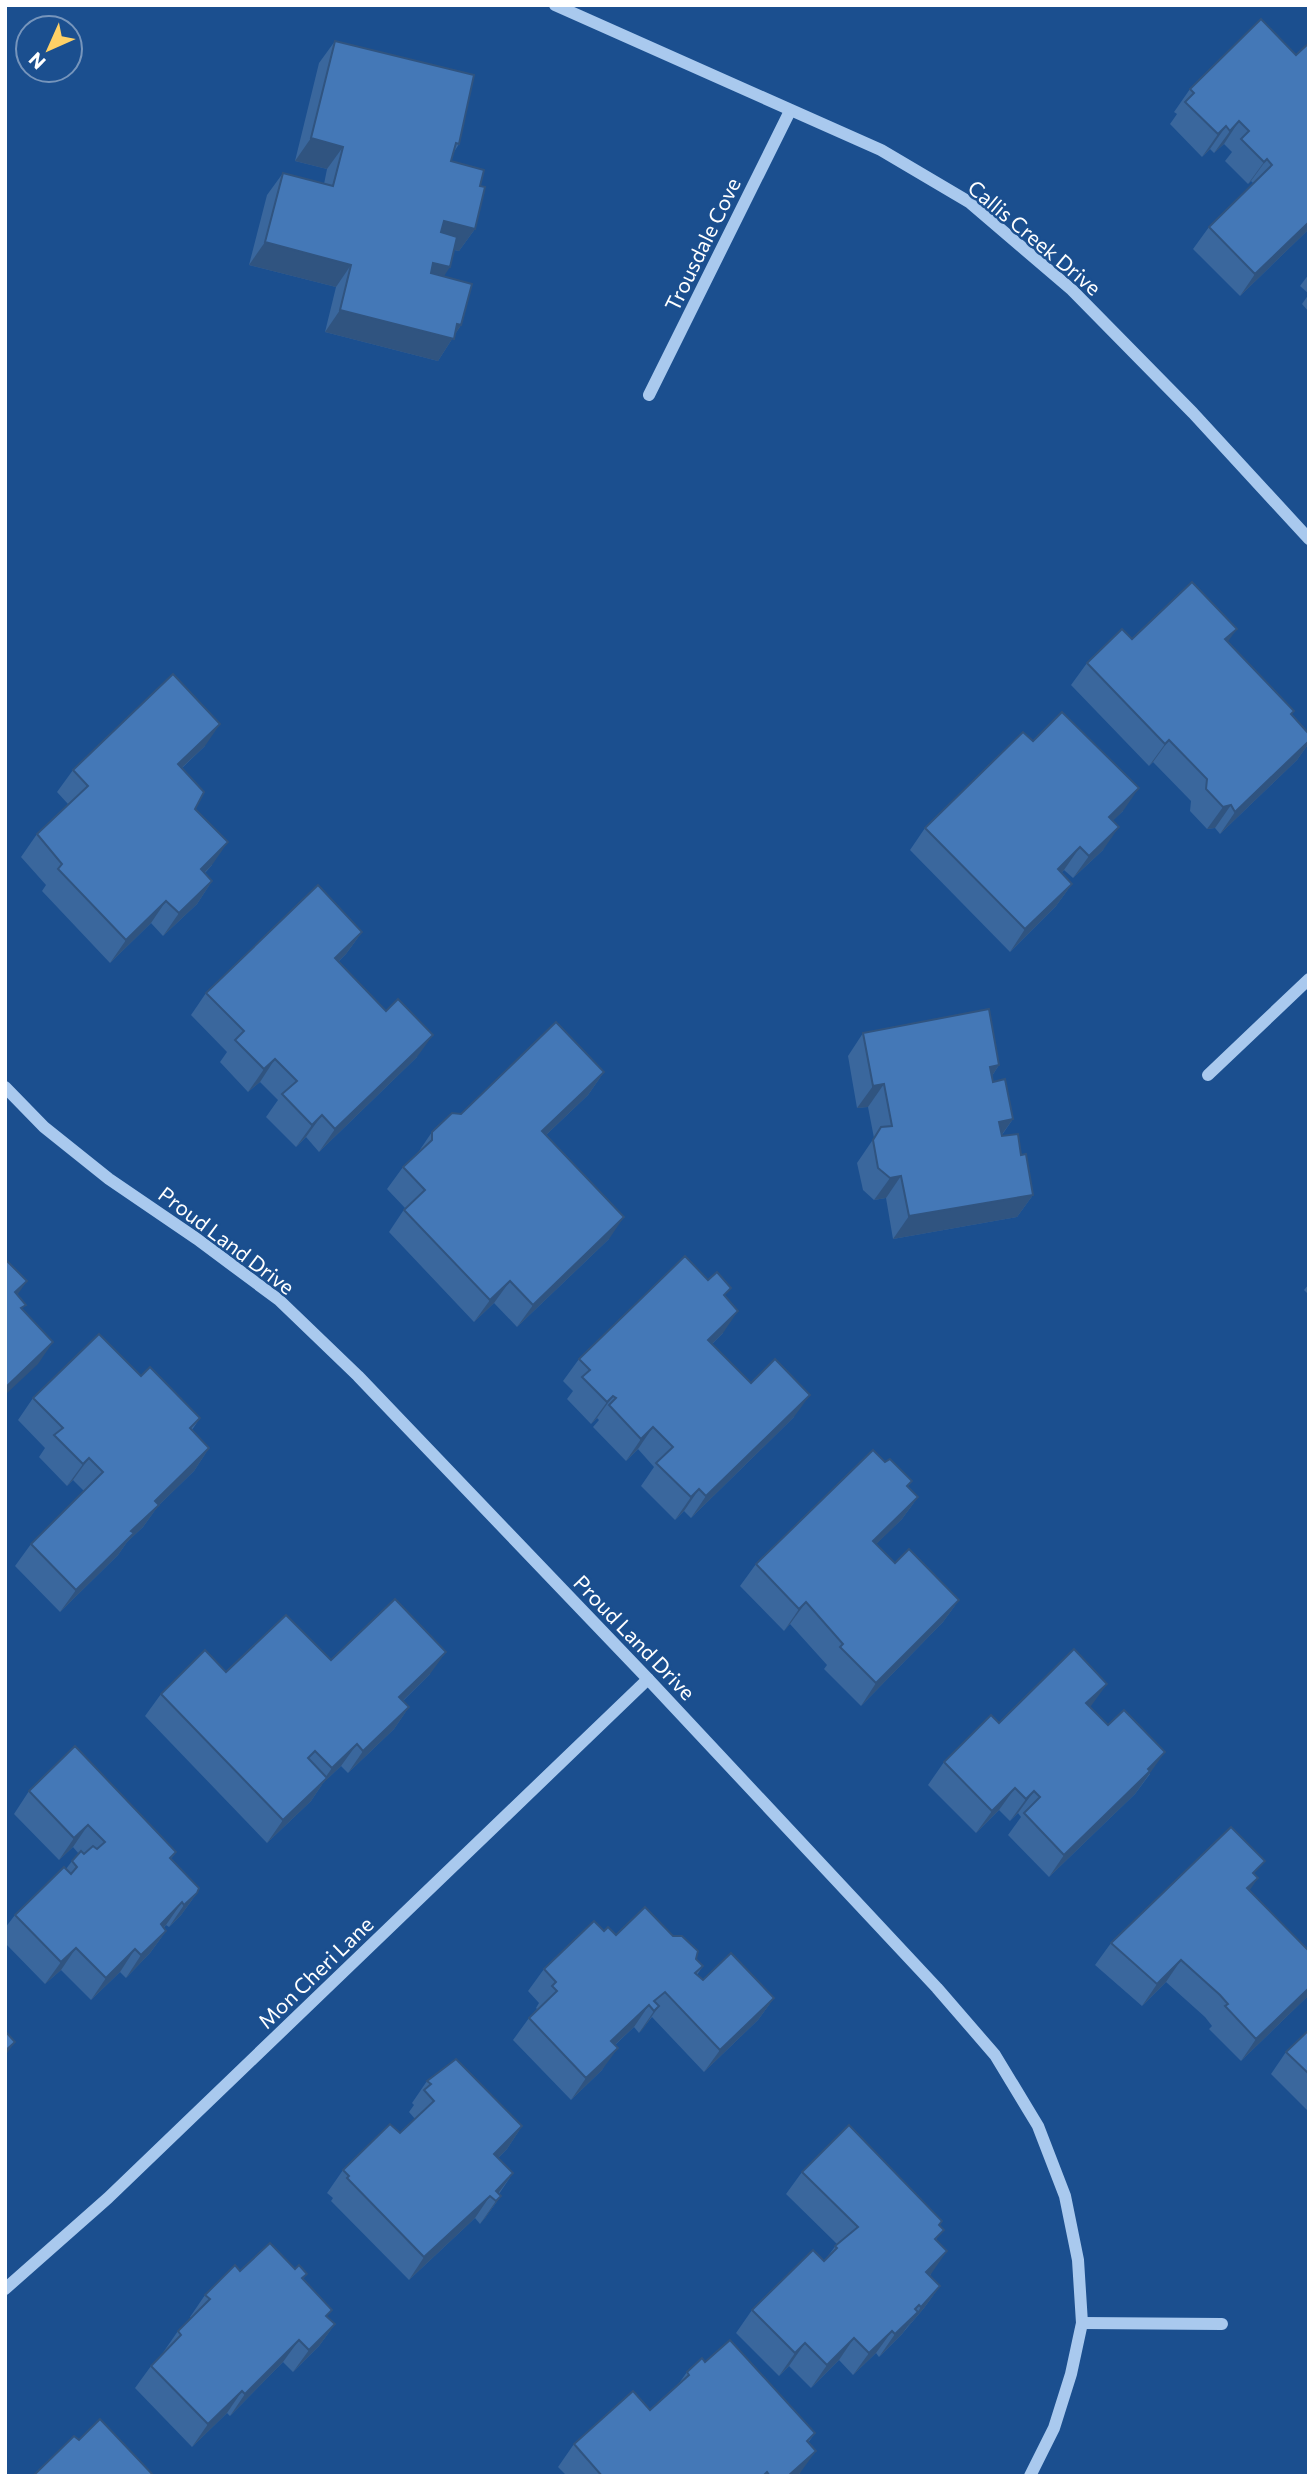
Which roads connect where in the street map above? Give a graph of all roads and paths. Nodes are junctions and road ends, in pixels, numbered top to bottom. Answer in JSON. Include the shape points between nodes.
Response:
{"nodes":[{"id":1,"x":555,"y":5,"type":"edge"},
{"id":2,"x":790,"y":111,"type":"junction"},
{"id":3,"x":649,"y":395,"type":"dead end"},
{"id":4,"x":1309,"y":539,"type":"edge"},
{"id":5,"x":1309,"y":979,"type":"edge"},
{"id":6,"x":1208,"y":1075,"type":"dead end"},
{"id":7,"x":5,"y":1087,"type":"edge"},
{"id":8,"x":649,"y":1679,"type":"junction"},
{"id":9,"x":5,"y":2289,"type":"edge"},
{"id":10,"x":1082,"y":2323,"type":"junction"},
{"id":11,"x":1222,"y":2324,"type":"dead end"},
{"id":12,"x":1030,"y":2476,"type":"edge"}],
"edges":[{"from":1,"to":2,"type":"street","name":"Callis Creek Drive"},
{"from":2,"to":3,"type":"street","name":"Trousdale Cove"},
{"from":2,"to":4,"type":"street","name":"Callis Creek Drive","via":[[881,150],[969,202],[1072,290]]},
{"from":5,"to":6,"type":"street"},
{"from":7,"to":8,"type":"street","name":"Proud Land Drive","via":[[44,1127],[109,1179],[279,1300]]},
{"from":8,"to":9,"type":"street","name":"Mon Cheri Lane","via":[[108,2198]]},
{"from":8,"to":10,"type":"street","name":"Proud Land Drive","via":[[995,2055],[1038,2126],[1065,2196],[1078,2260]]},
{"from":10,"to":11,"type":"street"},
{"from":10,"to":12,"type":"street","name":"Proud Land Drive","via":[[1054,2428]]}]}
